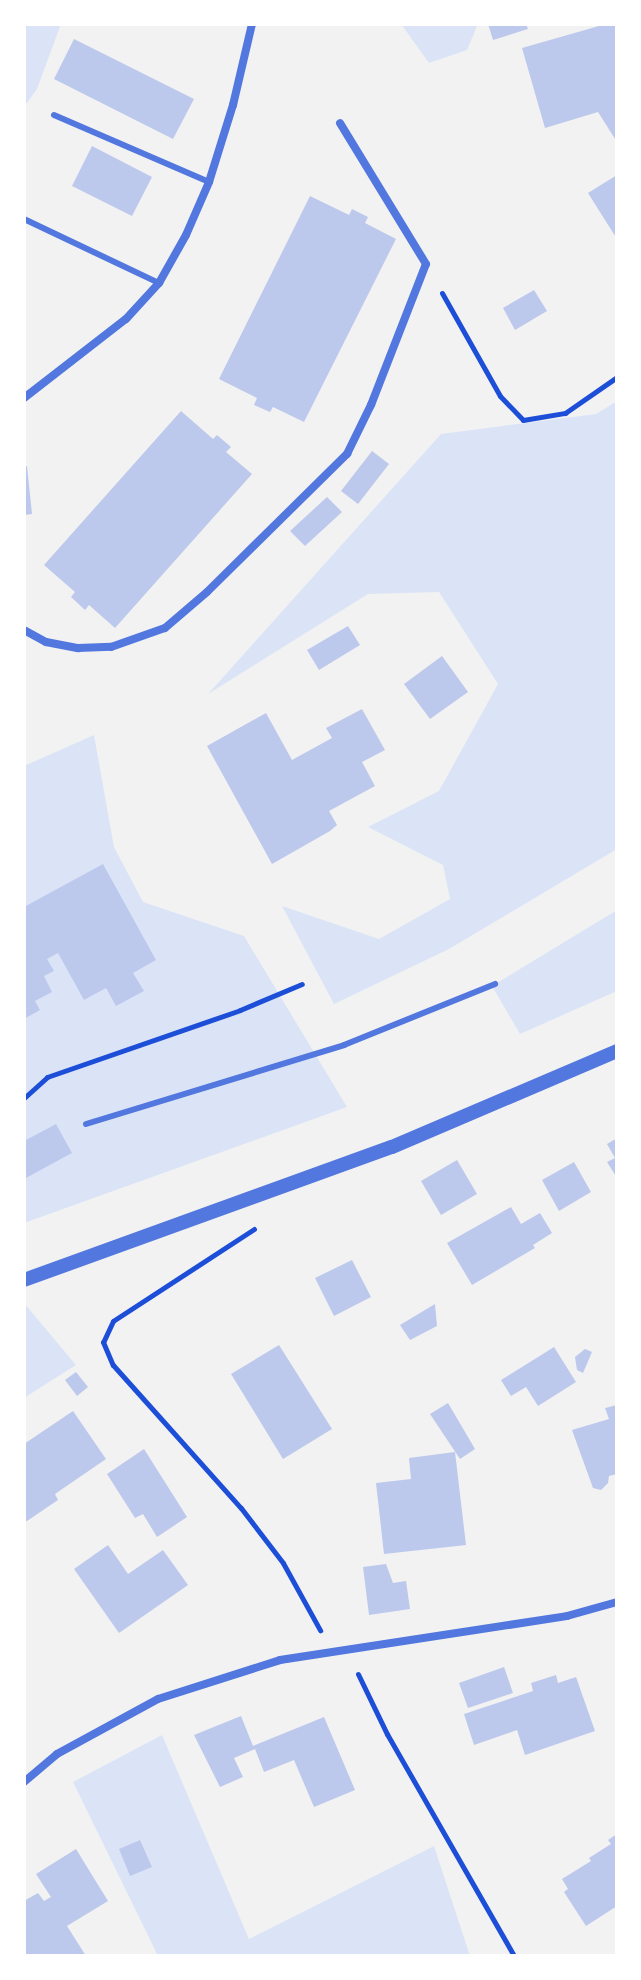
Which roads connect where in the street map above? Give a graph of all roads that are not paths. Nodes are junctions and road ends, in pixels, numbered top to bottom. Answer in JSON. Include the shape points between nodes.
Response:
{"nodes":[{"id":1,"x":252,"y":24,"type":"edge"},
{"id":2,"x":54,"y":115,"type":"dead end"},
{"id":3,"x":340,"y":123,"type":"dead end"},
{"id":4,"x":209,"y":182,"type":"junction"},
{"id":5,"x":24,"y":219,"type":"edge"},
{"id":6,"x":159,"y":283,"type":"junction"},
{"id":7,"x":24,"y":398,"type":"edge"},
{"id":8,"x":24,"y":630,"type":"edge"},
{"id":9,"x":495,"y":984,"type":"dead end"},
{"id":10,"x":617,"y":1051,"type":"edge"},
{"id":11,"x":86,"y":1124,"type":"dead end"},
{"id":12,"x":24,"y":1280,"type":"edge"},
{"id":13,"x":617,"y":1602,"type":"edge"},
{"id":14,"x":24,"y":1782,"type":"edge"}],
"edges":[{"from":1,"to":4,"type":"street"},
{"from":2,"to":4,"type":"lane"},
{"from":3,"to":8,"type":"street","via":[[426,264],[347,454],[165,628],[111,647],[78,648],[46,642]]},
{"from":4,"to":6,"type":"street"},
{"from":5,"to":6,"type":"lane"},
{"from":6,"to":7,"type":"street","via":[[126,319]]},
{"from":9,"to":11,"type":"lane","via":[[344,1045]]},
{"from":10,"to":12,"type":"street","via":[[392,1147]]},
{"from":13,"to":14,"type":"street","via":[[567,1616],[280,1660],[158,1699],[57,1754]]}]}
